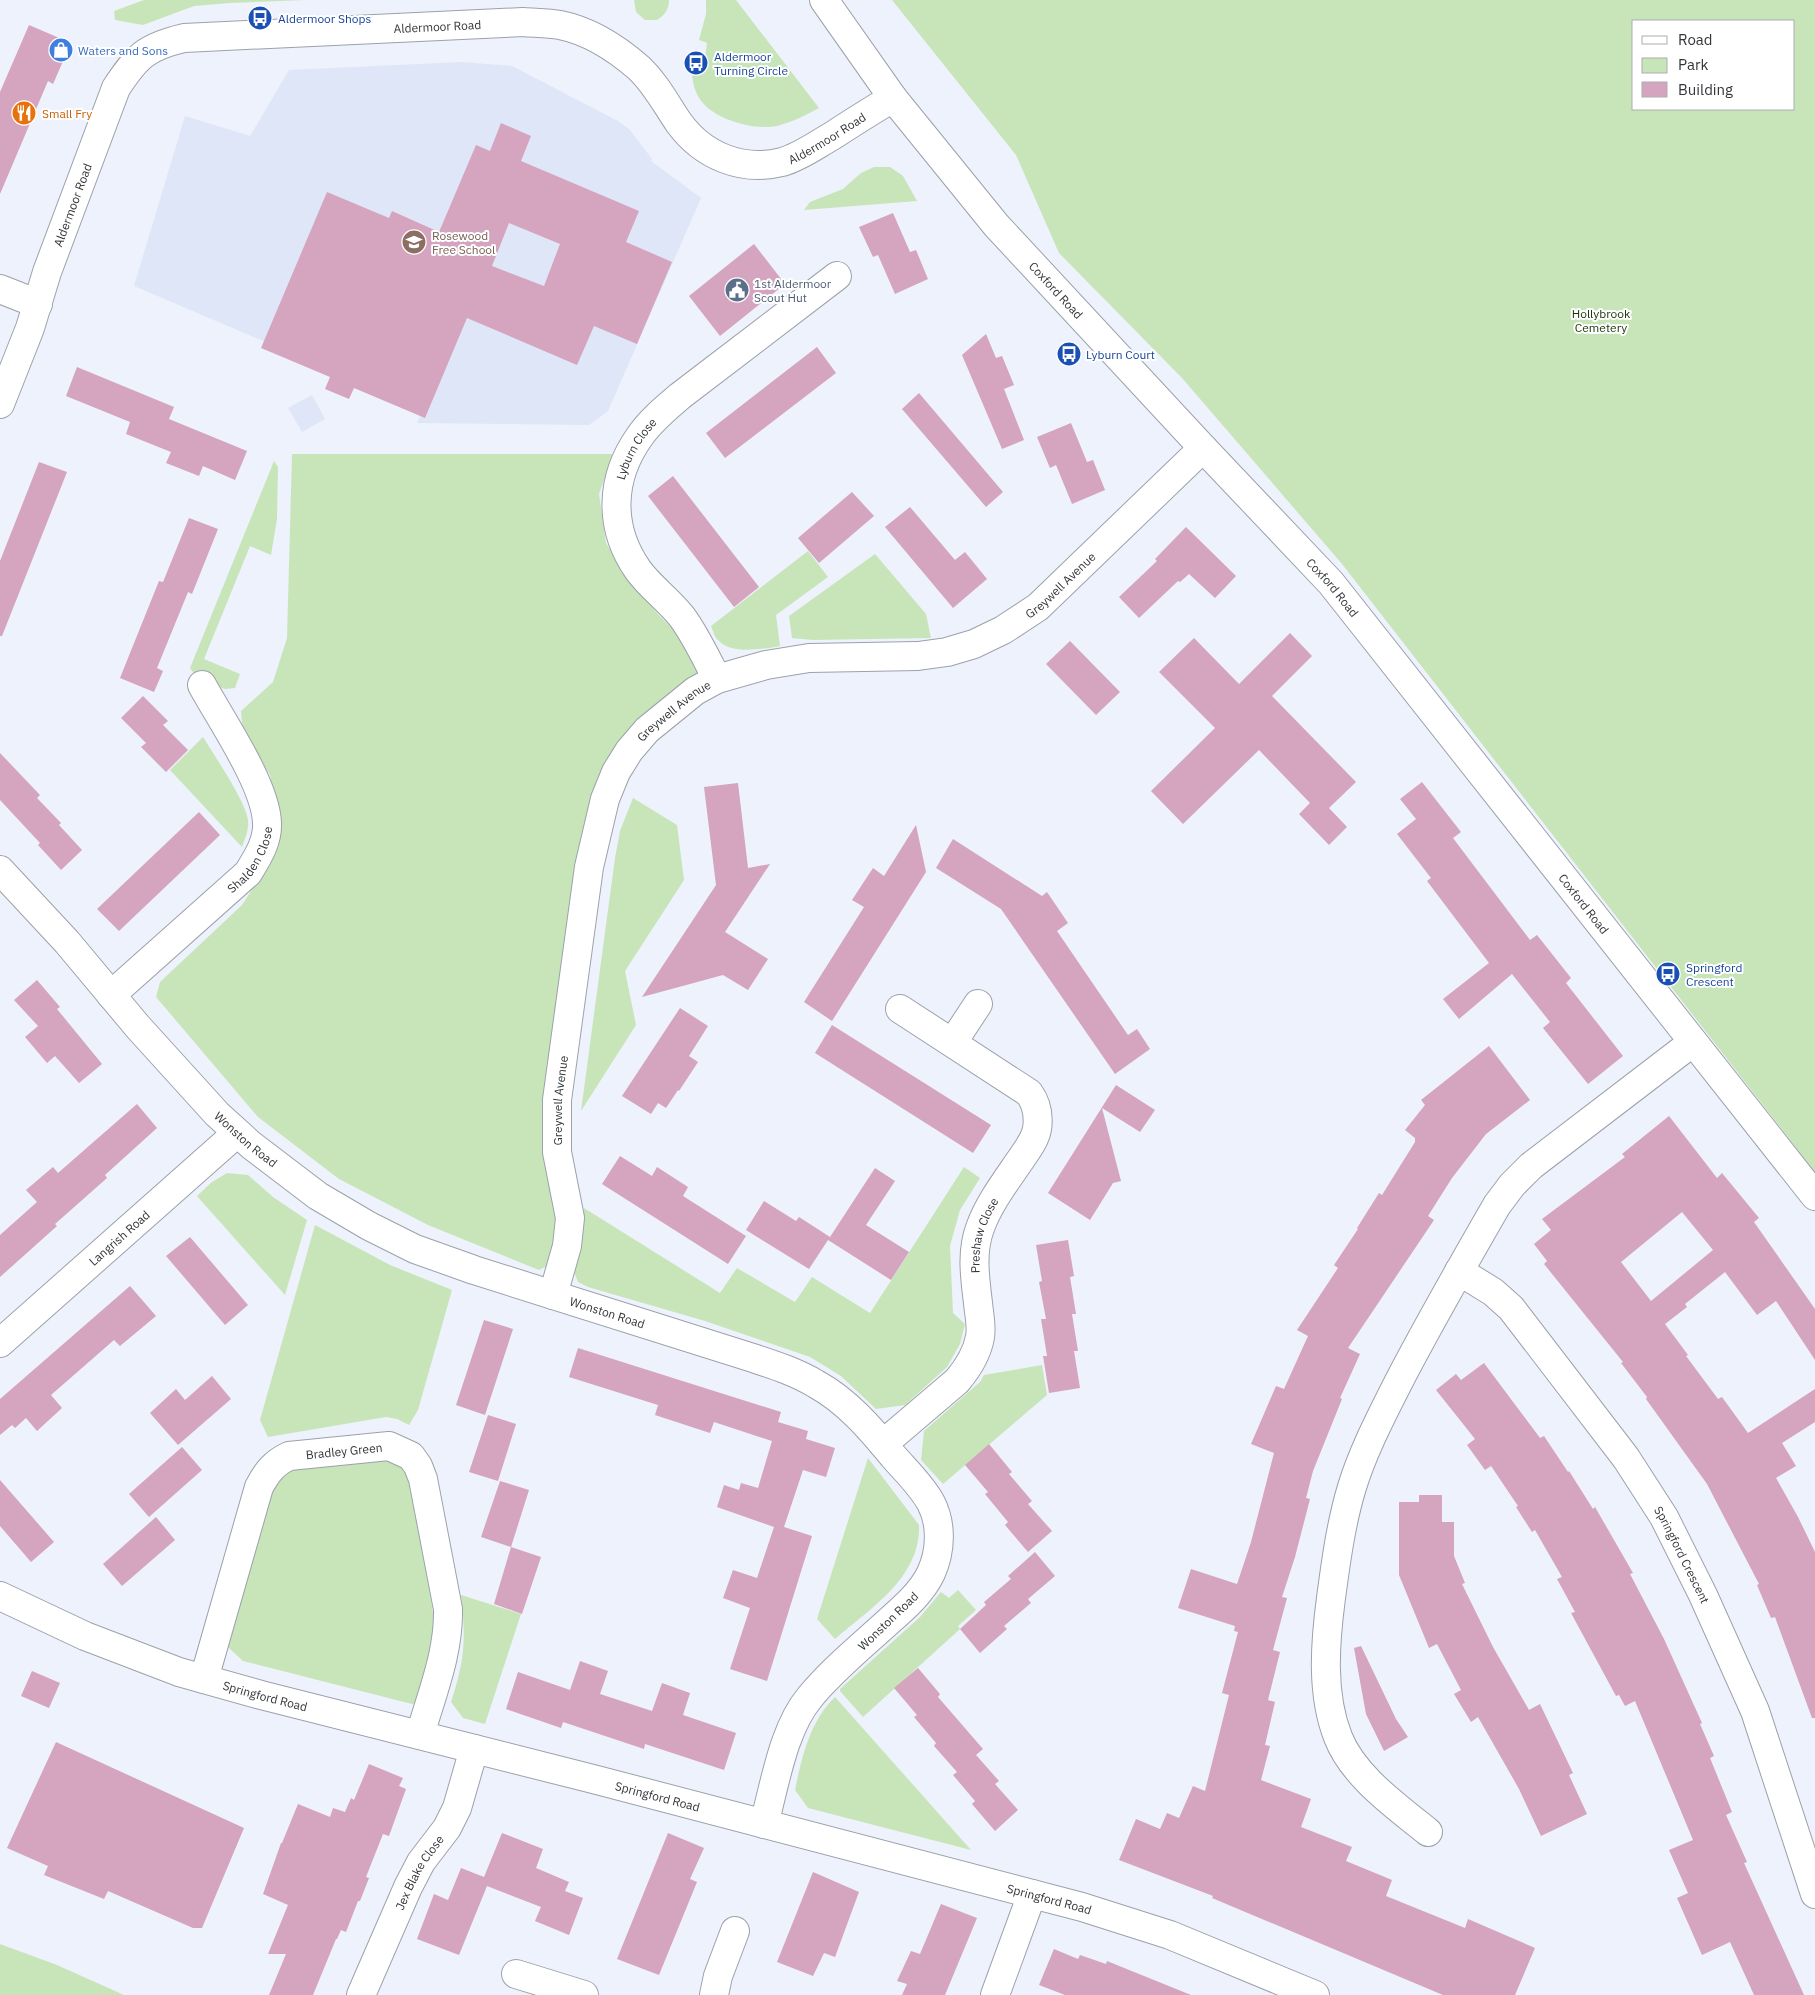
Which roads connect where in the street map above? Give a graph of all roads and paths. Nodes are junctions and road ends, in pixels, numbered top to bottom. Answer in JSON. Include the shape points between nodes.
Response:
{"nodes":[{"id":1,"x":824,"y":0,"type":"edge"},
{"id":2,"x":893,"y":98,"type":"junction"},
{"id":3,"x":837,"y":276,"type":"dead end"},
{"id":4,"x":0,"y":289,"type":"edge"},
{"id":5,"x":38,"y":304,"type":"junction"},
{"id":6,"x":0,"y":404,"type":"edge"},
{"id":7,"x":1203,"y":448,"type":"junction"},
{"id":8,"x":717,"y":680,"type":"junction"},
{"id":9,"x":202,"y":685,"type":"dead end"},
{"id":10,"x":0,"y":870,"type":"edge"},
{"id":11,"x":111,"y":995,"type":"junction"},
{"id":12,"x":978,"y":1004,"type":"dead end"},
{"id":13,"x":900,"y":1009,"type":"dead end"},
{"id":14,"x":953,"y":1042,"type":"junction"},
{"id":15,"x":1693,"y":1042,"type":"junction"},
{"id":16,"x":238,"y":1133,"type":"junction"},
{"id":17,"x":1815,"y":1196,"type":"edge"},
{"id":18,"x":1459,"y":1271,"type":"junction"},
{"id":19,"x":552,"y":1295,"type":"junction"},
{"id":20,"x":0,"y":1344,"type":"edge"},
{"id":21,"x":883,"y":1444,"type":"junction"},
{"id":22,"x":0,"y":1596,"type":"edge"},
{"id":23,"x":204,"y":1679,"type":"junction"},
{"id":24,"x":420,"y":1735,"type":"junction"},
{"id":25,"x":474,"y":1749,"type":"junction"},
{"id":26,"x":764,"y":1824,"type":"junction"},
{"id":27,"x":1428,"y":1832,"type":"dead end"},
{"id":28,"x":1032,"y":1894,"type":"junction"},
{"id":29,"x":1815,"y":1894,"type":"edge"},
{"id":30,"x":736,"y":1931,"type":"dead end"},
{"id":31,"x":516,"y":1974,"type":"dead end"},
{"id":32,"x":361,"y":1995,"type":"edge"},
{"id":33,"x":584,"y":1995,"type":"edge"},
{"id":34,"x":714,"y":1995,"type":"edge"},
{"id":35,"x":994,"y":1995,"type":"edge"},
{"id":36,"x":1315,"y":1995,"type":"edge"}],
"edges":[{"from":1,"to":2,"type":"street","name":"Coxford Road"},
{"from":2,"to":5,"type":"street","name":"Aldermoor Road","via":[[805,153],[782,162],[734,163],[714,155],[694,139],[654,84],[634,64],[605,42],[581,30],[523,22],[184,38],[150,50],[132,64],[116,88]]},
{"from":2,"to":7,"type":"street","name":"Coxford Road","via":[[996,225]]},
{"from":3,"to":8,"type":"street","name":"Lyburn Close","via":[[680,396],[640,436],[620,473],[616,518],[627,554],[681,616]]},
{"from":4,"to":5,"type":"street"},
{"from":5,"to":6,"type":"street","name":"Aldermoor Road"},
{"from":7,"to":8,"type":"street","name":"Greywell Avenue","via":[[1038,608],[990,637],[947,652],[918,656],[809,658],[766,665]]},
{"from":7,"to":15,"type":"street","name":"Coxford Road","via":[[1331,583]]},
{"from":8,"to":19,"type":"street","name":"Greywell Avenue","via":[[647,730],[630,751],[616,772],[595,835],[557,1100],[557,1152],[570,1218],[567,1246]]},
{"from":9,"to":11,"type":"street","name":"Shalden Close","via":[[265,804],[268,825],[264,842],[248,873]]},
{"from":10,"to":11,"type":"street","name":"Wonston Road"},
{"from":11,"to":16,"type":"street","name":"Wonston Road","via":[[217,1114]]},
{"from":12,"to":14,"type":"street"},
{"from":13,"to":14,"type":"street","name":"Preshaw Close"},
{"from":14,"to":21,"type":"street","name":"Preshaw Close","via":[[1029,1093],[1036,1102],[1036,1130],[980,1228],[974,1266],[980,1336],[968,1369]]},
{"from":15,"to":17,"type":"street","name":"Coxford Road"},
{"from":15,"to":18,"type":"street","via":[[1531,1166],[1497,1205]]},
{"from":16,"to":19,"type":"street","name":"Wonston Road","via":[[318,1196],[369,1226],[416,1249]]},
{"from":16,"to":20,"type":"street","name":"Langrish Road"},
{"from":18,"to":27,"type":"street","via":[[1411,1357],[1362,1457],[1343,1523],[1328,1616],[1326,1664],[1329,1704],[1338,1738],[1355,1765],[1379,1792]]},
{"from":18,"to":29,"type":"street","name":"Springford Crescent","via":[[1493,1292],[1511,1308],[1626,1458],[1664,1517],[1755,1711]]},
{"from":19,"to":21,"type":"street","name":"Wonston Road","via":[[784,1368],[840,1401]]},
{"from":21,"to":26,"type":"street","name":"Wonston Road","via":[[931,1503],[937,1518],[938,1556],[931,1573],[908,1604],[809,1698],[794,1723]]},
{"from":22,"to":23,"type":"street","name":"Springford Road","via":[[94,1640]]},
{"from":23,"to":24,"type":"street","name":"Springford Road"},
{"from":23,"to":24,"type":"street","name":"Bradley Green","via":[[259,1487],[266,1474],[277,1462],[289,1456],[389,1446],[411,1456],[423,1479],[448,1608],[446,1647]]},
{"from":24,"to":25,"type":"street","name":"Springford Road"},
{"from":25,"to":26,"type":"street","name":"Springford Road"},
{"from":25,"to":32,"type":"street","name":"Jex Blake Close","via":[[457,1808],[408,1887]]},
{"from":26,"to":28,"type":"street","name":"Springford Road"},
{"from":28,"to":35,"type":"street"},
{"from":28,"to":36,"type":"street","name":"Springford Road","via":[[1170,1935]]},
{"from":30,"to":34,"type":"street"},
{"from":31,"to":33,"type":"street"}]}
